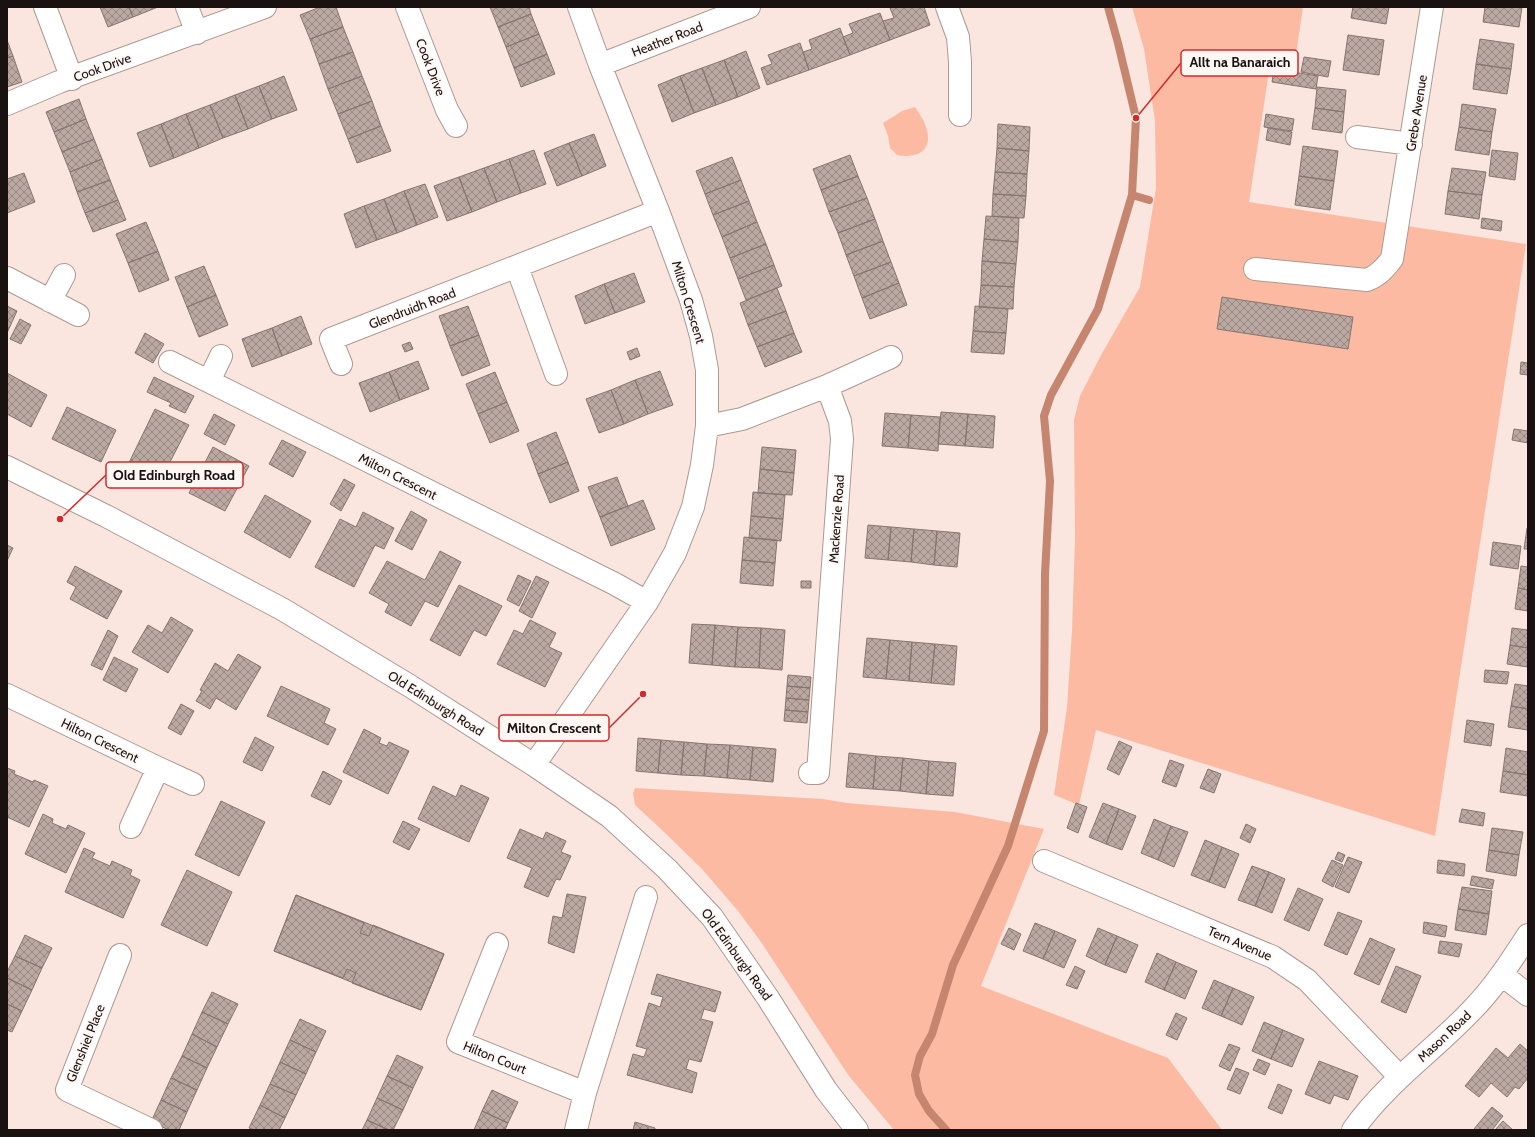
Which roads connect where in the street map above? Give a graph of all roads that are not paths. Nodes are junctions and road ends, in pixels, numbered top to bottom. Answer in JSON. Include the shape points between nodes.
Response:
{"nodes":[{"id":1,"x":45,"y":7,"type":"edge"},
{"id":2,"x":187,"y":7,"type":"edge"},
{"id":3,"x":265,"y":7,"type":"edge"},
{"id":4,"x":407,"y":7,"type":"edge"},
{"id":5,"x":579,"y":7,"type":"edge"},
{"id":6,"x":947,"y":7,"type":"edge"},
{"id":7,"x":1432,"y":7,"type":"edge"},
{"id":8,"x":738,"y":9,"type":"edge"},
{"id":9,"x":197,"y":33,"type":"junction"},
{"id":10,"x":600,"y":65,"type":"junction"},
{"id":11,"x":72,"y":79,"type":"junction"},
{"id":12,"x":7,"y":104,"type":"edge"},
{"id":13,"x":960,"y":115,"type":"dead end"},
{"id":14,"x":456,"y":126,"type":"dead end"},
{"id":15,"x":1356,"y":137,"type":"dead end"},
{"id":16,"x":1411,"y":144,"type":"junction"},
{"id":17,"x":658,"y":211,"type":"junction"},
{"id":18,"x":517,"y":267,"type":"junction"},
{"id":19,"x":1255,"y":269,"type":"dead end"},
{"id":20,"x":64,"y":276,"type":"dead end"},
{"id":21,"x":7,"y":278,"type":"edge"},
{"id":22,"x":50,"y":301,"type":"junction"},
{"id":23,"x":78,"y":315,"type":"dead end"},
{"id":24,"x":221,"y":356,"type":"dead end"},
{"id":25,"x":891,"y":357,"type":"dead end"},
{"id":26,"x":170,"y":362,"type":"dead end"},
{"id":27,"x":341,"y":364,"type":"dead end"},
{"id":28,"x":556,"y":374,"type":"dead end"},
{"id":29,"x":209,"y":381,"type":"junction"},
{"id":30,"x":827,"y":386,"type":"junction"},
{"id":31,"x":707,"y":426,"type":"junction"},
{"id":32,"x":7,"y":467,"type":"edge"},
{"id":33,"x":647,"y":602,"type":"junction"},
{"id":34,"x":7,"y":695,"type":"edge"},
{"id":35,"x":534,"y":765,"type":"junction"},
{"id":36,"x":158,"y":768,"type":"junction"},
{"id":37,"x":810,"y":773,"type":"dead end"},
{"id":38,"x":193,"y":784,"type":"dead end"},
{"id":39,"x":131,"y":827,"type":"dead end"},
{"id":40,"x":1044,"y":861,"type":"dead end"},
{"id":41,"x":646,"y":897,"type":"dead end"},
{"id":42,"x":1528,"y":934,"type":"edge"},
{"id":43,"x":497,"y":944,"type":"dead end"},
{"id":44,"x":120,"y":955,"type":"dead end"},
{"id":45,"x":1502,"y":975,"type":"junction"},
{"id":46,"x":1528,"y":995,"type":"edge"},
{"id":47,"x":1400,"y":1077,"type":"junction"},
{"id":48,"x":585,"y":1093,"type":"junction"},
{"id":49,"x":151,"y":1130,"type":"edge"},
{"id":50,"x":576,"y":1130,"type":"edge"},
{"id":51,"x":857,"y":1130,"type":"edge"},
{"id":52,"x":1352,"y":1130,"type":"edge"}],
"edges":[{"from":1,"to":11,"type":"street"},
{"from":2,"to":9,"type":"street"},
{"from":3,"to":9,"type":"street","name":"Cook Drive"},
{"from":4,"to":14,"type":"street","name":"Cook Drive","via":[[447,110]]},
{"from":5,"to":10,"type":"street","name":"Milton Crescent"},
{"from":6,"to":13,"type":"street","via":[[958,37]]},
{"from":7,"to":16,"type":"street","name":"Grebe Avenue"},
{"from":8,"to":10,"type":"street","name":"Heather Road"},
{"from":9,"to":11,"type":"street","name":"Cook Drive"},
{"from":10,"to":17,"type":"street","name":"Milton Crescent"},
{"from":11,"to":12,"type":"street","name":"Cook Drive"},
{"from":15,"to":16,"type":"street"},
{"from":16,"to":19,"type":"street","name":"Grebe Avenue","via":[[1392,258],[1374,278],[1367,280]]},
{"from":17,"to":18,"type":"street","name":"Glendruidh Road"},
{"from":17,"to":31,"type":"street","name":"Milton Crescent","via":[[691,300],[701,336],[707,370]]},
{"from":18,"to":27,"type":"street","name":"Glendruidh Road","via":[[332,339]]},
{"from":18,"to":28,"type":"street"},
{"from":20,"to":22,"type":"street"},
{"from":21,"to":22,"type":"street"},
{"from":22,"to":23,"type":"street"},
{"from":24,"to":29,"type":"street"},
{"from":25,"to":30,"type":"street"},
{"from":26,"to":29,"type":"street","name":"Milton Crescent"},
{"from":29,"to":33,"type":"street","name":"Milton Crescent"},
{"from":30,"to":31,"type":"street","via":[[742,419]]},
{"from":30,"to":37,"type":"street","name":"Mackenzie Road","via":[[840,421],[842,439],[818,773]]},
{"from":31,"to":33,"type":"street","name":"Milton Crescent","via":[[693,507],[675,553]]},
{"from":32,"to":35,"type":"street","name":"Old Edinburgh Road","via":[[282,609]]},
{"from":33,"to":35,"type":"street","name":"Milton Crescent"},
{"from":34,"to":36,"type":"street","name":"Hilton Crescent"},
{"from":35,"to":51,"type":"street","name":"Old Edinburgh Road","via":[[609,816],[667,869],[712,917],[768,998],[826,1090]]},
{"from":36,"to":38,"type":"street","name":"Hilton Crescent"},
{"from":36,"to":39,"type":"street"},
{"from":40,"to":47,"type":"street","name":"Tern Avenue","via":[[1273,957],[1307,980]]},
{"from":41,"to":48,"type":"street"},
{"from":42,"to":45,"type":"street","name":"Mason Road"},
{"from":43,"to":48,"type":"street","name":"Hilton Court","via":[[458,1042]]},
{"from":44,"to":49,"type":"street","name":"Glenshiel Place","via":[[67,1090]]},
{"from":45,"to":46,"type":"street"},
{"from":45,"to":47,"type":"street","name":"Mason Road","via":[[1472,1010]]},
{"from":47,"to":52,"type":"street","name":"Mason Road"},
{"from":48,"to":50,"type":"street"}]}
